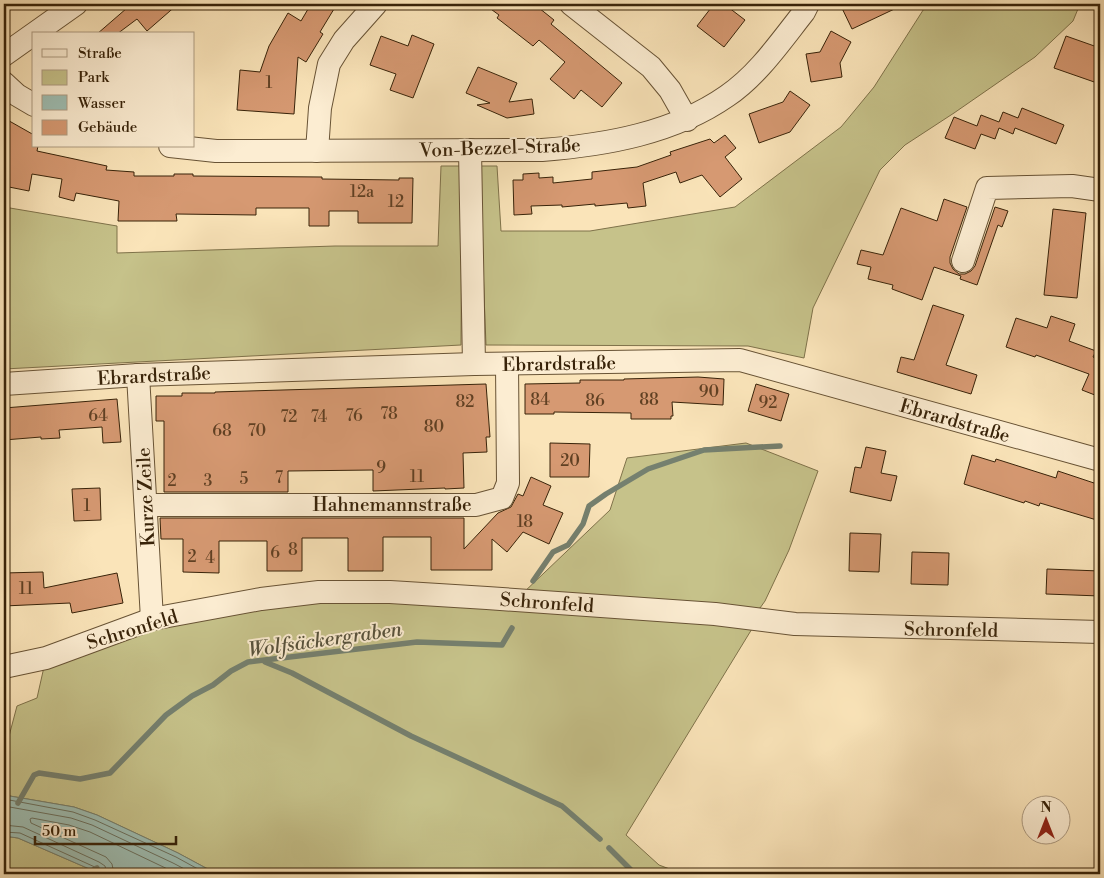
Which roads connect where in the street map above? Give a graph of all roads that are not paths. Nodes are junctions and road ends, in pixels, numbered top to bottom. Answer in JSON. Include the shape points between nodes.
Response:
{"nodes":[{"id":1,"x":76,"y":4,"type":"edge"},
{"id":2,"x":376,"y":4,"type":"edge"},
{"id":3,"x":571,"y":4,"type":"edge"},
{"id":4,"x":808,"y":4,"type":"edge"},
{"id":5,"x":36,"y":32,"type":"edge"},
{"id":6,"x":32,"y":35,"type":"edge"},
{"id":7,"x":4,"y":55,"type":"edge"},
{"id":8,"x":4,"y":83,"type":"edge"},
{"id":9,"x":32,"y":104,"type":"edge"},
{"id":10,"x":687,"y":120,"type":"junction"},
{"id":11,"x":188,"y":148,"type":"edge"},
{"id":12,"x":470,"y":150,"type":"junction"},
{"id":13,"x":317,"y":151,"type":"junction"},
{"id":14,"x":1100,"y":190,"type":"edge"},
{"id":15,"x":963,"y":261,"type":"dead end"},
{"id":16,"x":474,"y":364,"type":"junction"},
{"id":17,"x":507,"y":364,"type":"junction"},
{"id":18,"x":138,"y":375,"type":"junction"},
{"id":19,"x":4,"y":384,"type":"edge"},
{"id":20,"x":1100,"y":460,"type":"edge"},
{"id":21,"x":146,"y":504,"type":"junction"},
{"id":22,"x":152,"y":619,"type":"junction"},
{"id":23,"x":1100,"y":632,"type":"edge"},
{"id":24,"x":4,"y":667,"type":"edge"}],
"edges":[{"from":1,"to":5,"type":"street"},
{"from":2,"to":13,"type":"street","via":[[344,40],[329,64],[320,108]]},
{"from":3,"to":10,"type":"street","via":[[651,67],[670,90]]},
{"from":4,"to":10,"type":"street","name":"Von-Bezzel-Straße","via":[[762,64],[728,96]]},
{"from":6,"to":7,"type":"street"},
{"from":8,"to":9,"type":"street"},
{"from":10,"to":12,"type":"street","name":"Von-Bezzel-Straße","via":[[580,147]]},
{"from":11,"to":13,"type":"street","name":"Von-Bezzel-Straße"},
{"from":12,"to":13,"type":"street","name":"Von-Bezzel-Straße"},
{"from":12,"to":16,"type":"street"},
{"from":14,"to":15,"type":"street","via":[[1072,186],[987,188]]},
{"from":16,"to":17,"type":"street","name":"Ebrardstraße"},
{"from":16,"to":18,"type":"street","name":"Ebrardstraße"},
{"from":17,"to":20,"type":"street","name":"Ebrardstraße","via":[[740,360]]},
{"from":17,"to":21,"type":"street","name":"Hahnemannstraße","via":[[508,483],[502,498],[476,505]]},
{"from":18,"to":19,"type":"street","name":"Ebrardstraße"},
{"from":18,"to":21,"type":"street","name":"Kurze Zeile"},
{"from":21,"to":22,"type":"street","name":"Kurze Zeile"},
{"from":22,"to":23,"type":"street","name":"Schronfeld","via":[[319,592],[390,592],[715,614],[795,624]]},
{"from":22,"to":24,"type":"street","name":"Schronfeld","via":[[46,658]]}]}
